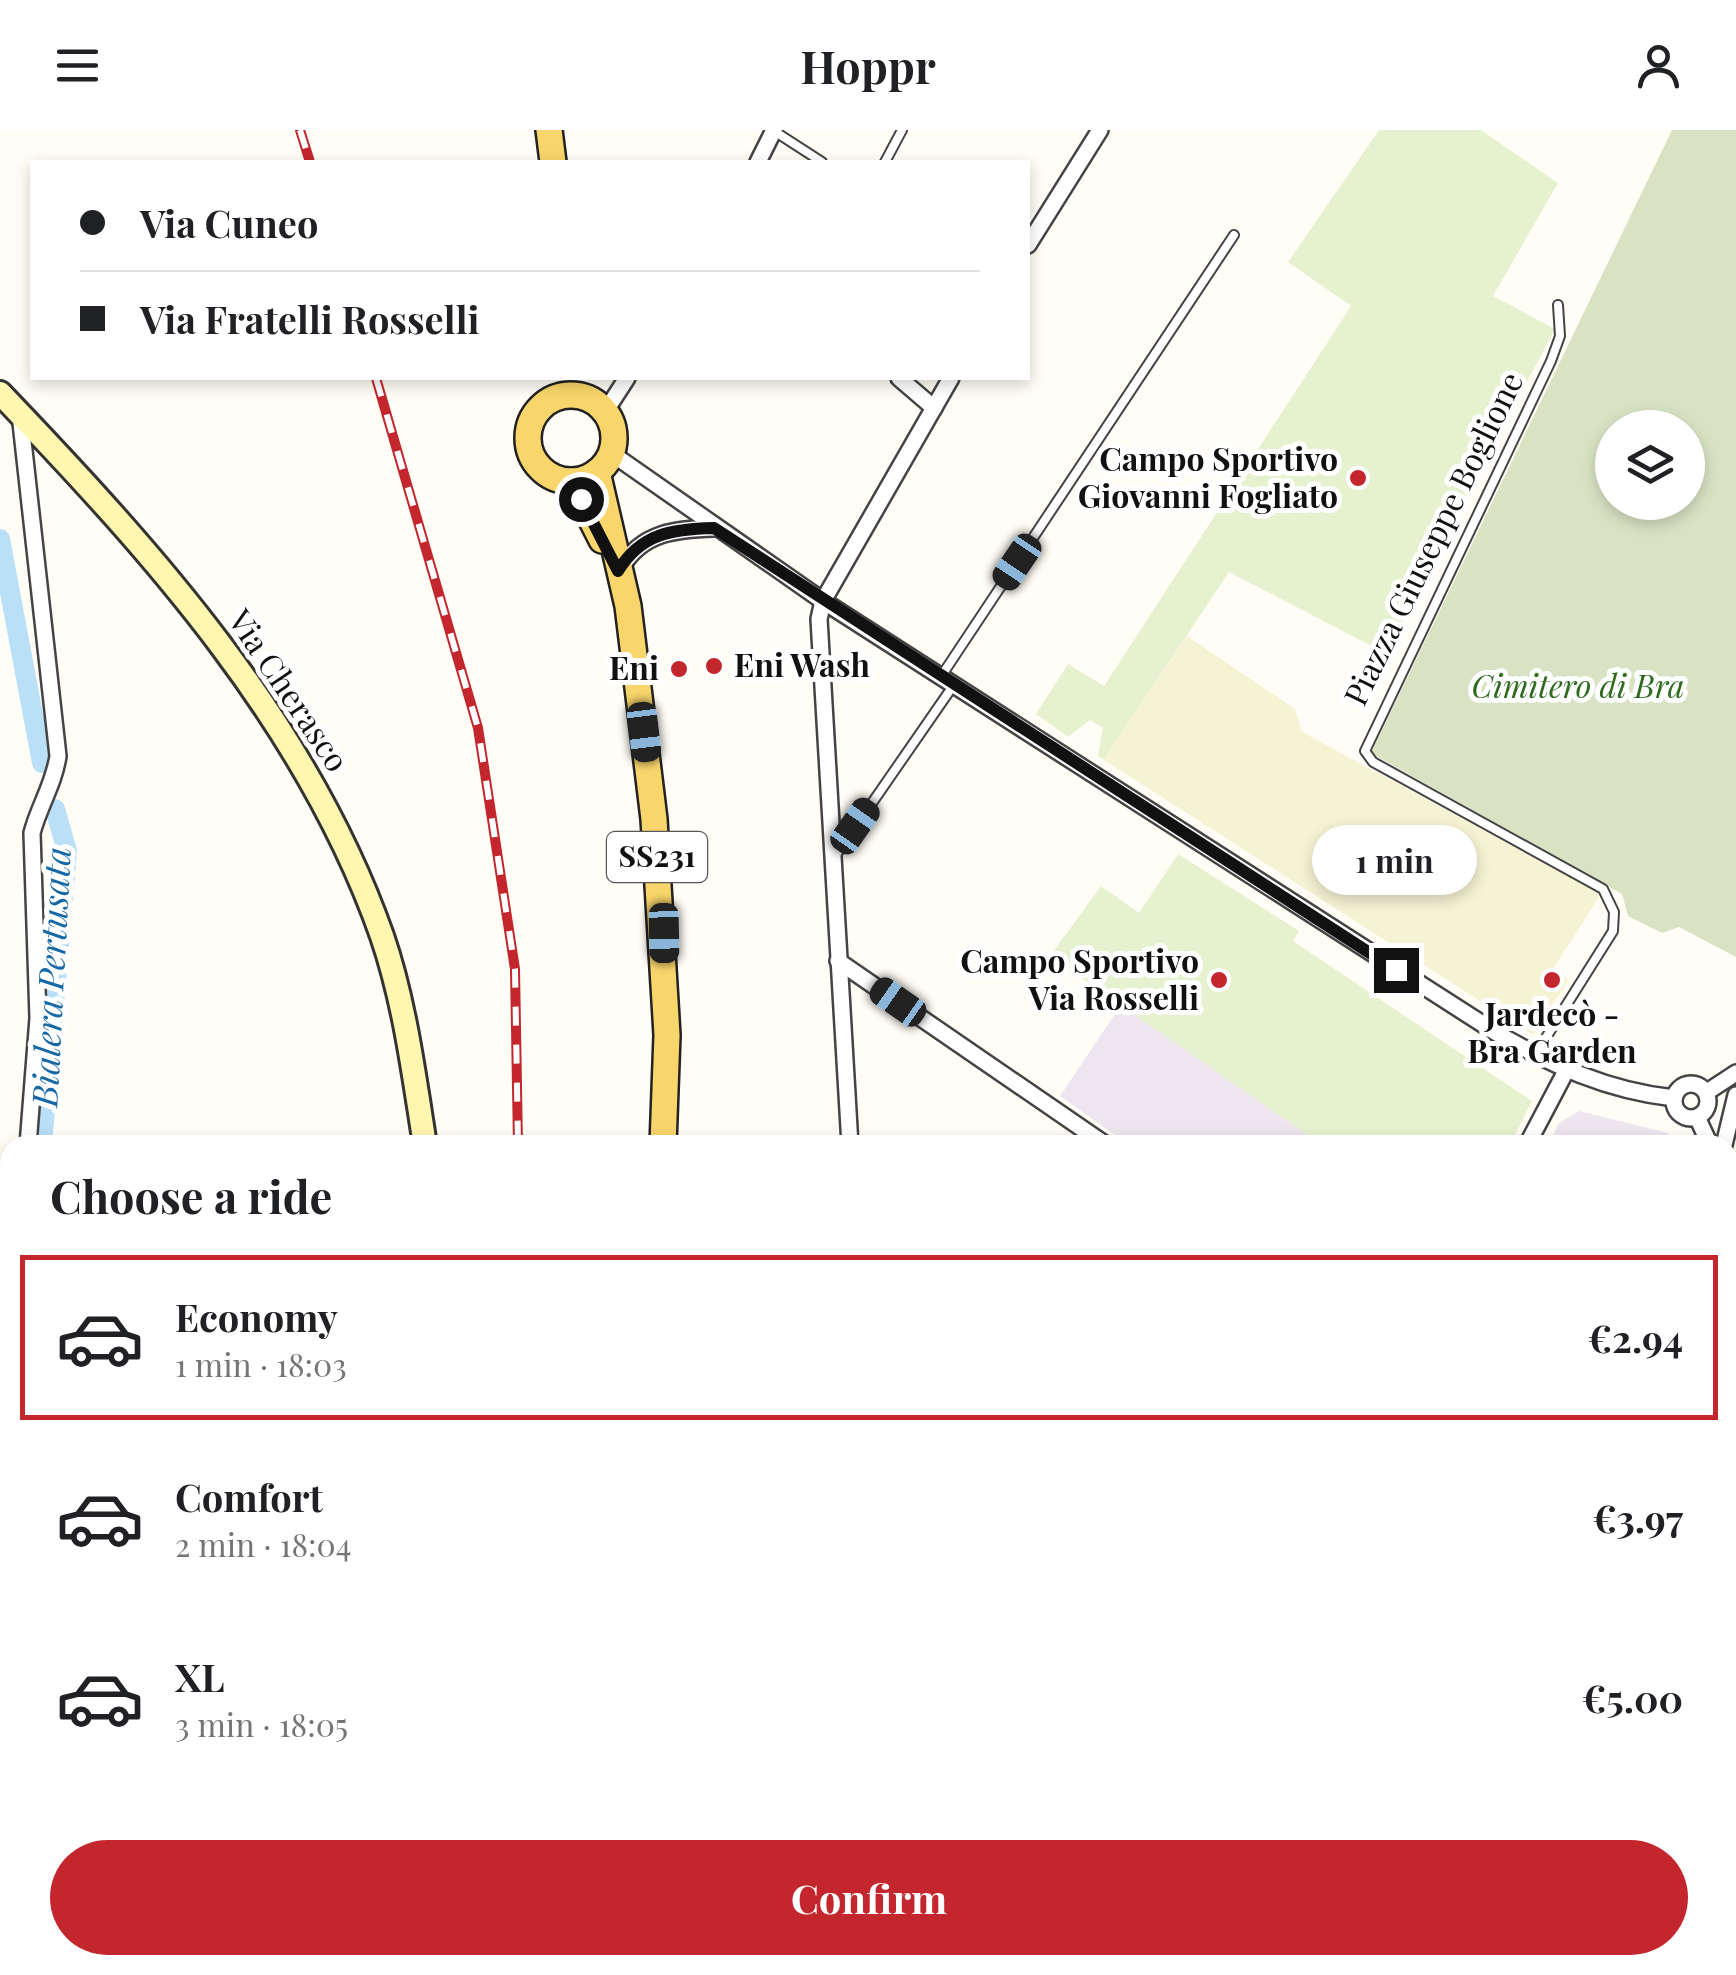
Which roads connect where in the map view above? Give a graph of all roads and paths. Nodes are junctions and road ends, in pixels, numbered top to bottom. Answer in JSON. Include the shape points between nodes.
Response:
{"nodes":[{"id":1,"x":549,"y":130,"type":"edge"},
{"id":2,"x":774,"y":130,"type":"edge"},
{"id":3,"x":902,"y":130,"type":"edge"},
{"id":4,"x":1100,"y":130,"type":"edge"},
{"id":5,"x":552,"y":160,"type":"edge"},
{"id":6,"x":759,"y":160,"type":"edge"},
{"id":7,"x":819,"y":160,"type":"edge"},
{"id":8,"x":886,"y":160,"type":"edge"},
{"id":9,"x":1234,"y":234,"type":"dead end"},
{"id":10,"x":1030,"y":242,"type":"edge"},
{"id":11,"x":1558,"y":305,"type":"dead end"},
{"id":12,"x":623,"y":380,"type":"edge"},
{"id":13,"x":901,"y":380,"type":"edge"},
{"id":14,"x":951,"y":380,"type":"edge"},
{"id":15,"x":555,"y":388,"type":"edge"},
{"id":16,"x":0,"y":393,"type":"edge"},
{"id":17,"x":594,"y":396,"type":"edge"},
{"id":18,"x":934,"y":408,"type":"junction"},
{"id":19,"x":20,"y":414,"type":"junction"},
{"id":20,"x":604,"y":462,"type":"junction"},
{"id":21,"x":572,"y":481,"type":"junction"},
{"id":22,"x":714,"y":528,"type":"junction"},
{"id":23,"x":618,"y":571,"type":"junction"},
{"id":24,"x":823,"y":601,"type":"junction"},
{"id":25,"x":948,"y":679,"type":"junction"},
{"id":26,"x":833,"y":858,"type":"junction"},
{"id":27,"x":838,"y":961,"type":"junction"},
{"id":28,"x":1534,"y":1055,"type":"junction"},
{"id":29,"x":1566,"y":1071,"type":"junction"},
{"id":30,"x":1736,"y":1073,"type":"edge"},
{"id":31,"x":1707,"y":1092,"type":"junction"},
{"id":32,"x":1736,"y":1095,"type":"edge"},
{"id":33,"x":1674,"y":1098,"type":"junction"},
{"id":34,"x":1698,"y":1117,"type":"junction"},
{"id":35,"x":29,"y":1135,"type":"edge"},
{"id":36,"x":423,"y":1135,"type":"edge"},
{"id":37,"x":663,"y":1135,"type":"edge"},
{"id":38,"x":849,"y":1135,"type":"edge"},
{"id":39,"x":1091,"y":1135,"type":"edge"},
{"id":40,"x":1532,"y":1135,"type":"edge"},
{"id":41,"x":1706,"y":1135,"type":"edge"},
{"id":42,"x":1726,"y":1135,"type":"edge"}],
"edges":[{"from":1,"to":5,"type":"main road"},
{"from":2,"to":6,"type":"street"},
{"from":2,"to":7,"type":"lane"},
{"from":3,"to":8,"type":"lane"},
{"from":4,"to":10,"type":"street"},
{"from":9,"to":25,"type":"lane"},
{"from":11,"to":28,"type":"lane","name":"Piazza Giuseppe Boglione","via":[[1560,336],[1551,361],[1365,751],[1373,762],[1604,889],[1613,931]]},
{"from":12,"to":17,"type":"street"},
{"from":13,"to":18,"type":"street"},
{"from":14,"to":18,"type":"street"},
{"from":15,"to":17,"type":"main road","via":[[564,395]]},
{"from":15,"to":21,"type":"main road","via":[[533,418],[528,442],[538,466]]},
{"from":16,"to":19,"type":"main road","name":"Via Cherasco"},
{"from":17,"to":20,"type":"main road","via":[[614,432]]},
{"from":18,"to":24,"type":"street"},
{"from":19,"to":35,"type":"street","via":[[58,756],[32,833],[38,1018]]},
{"from":19,"to":36,"type":"main road","name":"Via Cherasco","via":[[173,587],[296,748],[343,837],[383,939]]},
{"from":20,"to":21,"type":"main road"},
{"from":20,"to":22,"type":"street"},
{"from":20,"to":23,"type":"main road","number":"SS231"},
{"from":21,"to":23,"type":"main road","number":"SS231"},
{"from":22,"to":23,"type":"street","via":[[658,534],[638,544]]},
{"from":22,"to":24,"type":"street"},
{"from":23,"to":37,"type":"main road","number":"SS231","via":[[635,650],[664,933]]},
{"from":24,"to":25,"type":"street"},
{"from":24,"to":26,"type":"street","via":[[818,619]]},
{"from":25,"to":26,"type":"lane"},
{"from":25,"to":28,"type":"street"},
{"from":26,"to":27,"type":"street"},
{"from":27,"to":38,"type":"street"},
{"from":27,"to":39,"type":"street"},
{"from":28,"to":29,"type":"street"},
{"from":29,"to":33,"type":"street"},
{"from":29,"to":40,"type":"street"},
{"from":30,"to":31,"type":"street"},
{"from":31,"to":33,"type":"street","via":[[1688,1084]]},
{"from":31,"to":34,"type":"street","via":[[1706,1110]]},
{"from":32,"to":42,"type":"street"},
{"from":33,"to":34,"type":"street","via":[[1680,1114]]},
{"from":34,"to":41,"type":"street"}]}
